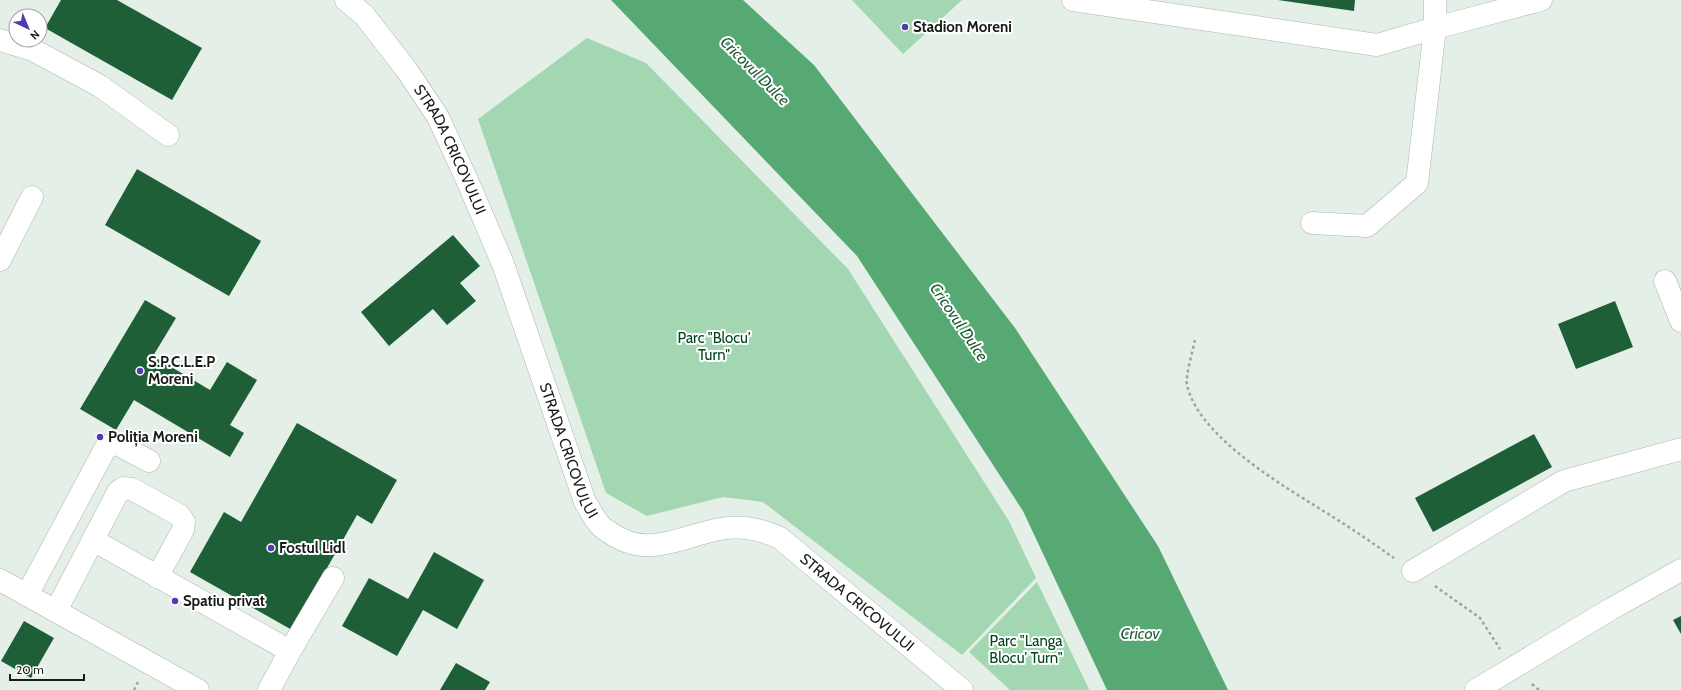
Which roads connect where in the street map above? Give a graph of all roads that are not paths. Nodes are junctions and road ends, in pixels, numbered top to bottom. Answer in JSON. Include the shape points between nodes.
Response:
{"nodes":[{"id":1,"x":346,"y":0,"type":"edge"},
{"id":2,"x":1073,"y":0,"type":"edge"},
{"id":3,"x":1435,"y":0,"type":"edge"},
{"id":4,"x":1538,"y":0,"type":"edge"},
{"id":5,"x":1435,"y":28,"type":"junction"},
{"id":6,"x":0,"y":40,"type":"edge"},
{"id":7,"x":168,"y":135,"type":"dead end"},
{"id":8,"x":32,"y":198,"type":"dead end"},
{"id":9,"x":1312,"y":223,"type":"dead end"},
{"id":10,"x":0,"y":260,"type":"edge"},
{"id":11,"x":1664,"y":281,"type":"dead end"},
{"id":12,"x":1681,"y":321,"type":"edge"},
{"id":13,"x":1681,"y":449,"type":"edge"},
{"id":14,"x":149,"y":461,"type":"dead end"},
{"id":15,"x":93,"y":540,"type":"junction"},
{"id":16,"x":1681,"y":570,"type":"edge"},
{"id":17,"x":1413,"y":571,"type":"road end"},
{"id":18,"x":157,"y":576,"type":"junction"},
{"id":19,"x":333,"y":578,"type":"dead end"},
{"id":20,"x":0,"y":580,"type":"edge"},
{"id":21,"x":27,"y":595,"type":"junction"},
{"id":22,"x":56,"y":611,"type":"junction"},
{"id":23,"x":290,"y":651,"type":"junction"},
{"id":24,"x":198,"y":690,"type":"edge"},
{"id":25,"x":269,"y":690,"type":"edge"},
{"id":26,"x":962,"y":690,"type":"edge"},
{"id":27,"x":1476,"y":690,"type":"edge"}],
"edges":[{"from":1,"to":26,"type":"street","name":"STRADA CRICOVULUI","via":[[364,15],[406,69],[438,117],[503,264],[585,502],[600,525],[621,541],[644,546],[672,542],[721,529],[752,528],[767,532],[780,538]]},
{"from":2,"to":5,"type":"street","via":[[1377,45]]},
{"from":3,"to":5,"type":"street"},
{"from":4,"to":5,"type":"street"},
{"from":5,"to":9,"type":"street","via":[[1417,182],[1367,226]]},
{"from":6,"to":7,"type":"street","via":[[33,50],[100,86]]},
{"from":8,"to":10,"type":"street"},
{"from":11,"to":12,"type":"street"},
{"from":13,"to":17,"type":"street","via":[[1564,481]]},
{"from":14,"to":21,"type":"street","via":[[119,445],[112,444],[105,449]]},
{"from":15,"to":18,"type":"street"},
{"from":15,"to":18,"type":"street","via":[[118,492],[123,488],[132,489],[172,511],[184,522],[183,530]]},
{"from":15,"to":22,"type":"street"},
{"from":16,"to":27,"type":"street"},
{"from":18,"to":23,"type":"street"},
{"from":19,"to":23,"type":"street"},
{"from":20,"to":21,"type":"street"},
{"from":21,"to":22,"type":"street"},
{"from":22,"to":24,"type":"street"},
{"from":23,"to":25,"type":"street"}]}
